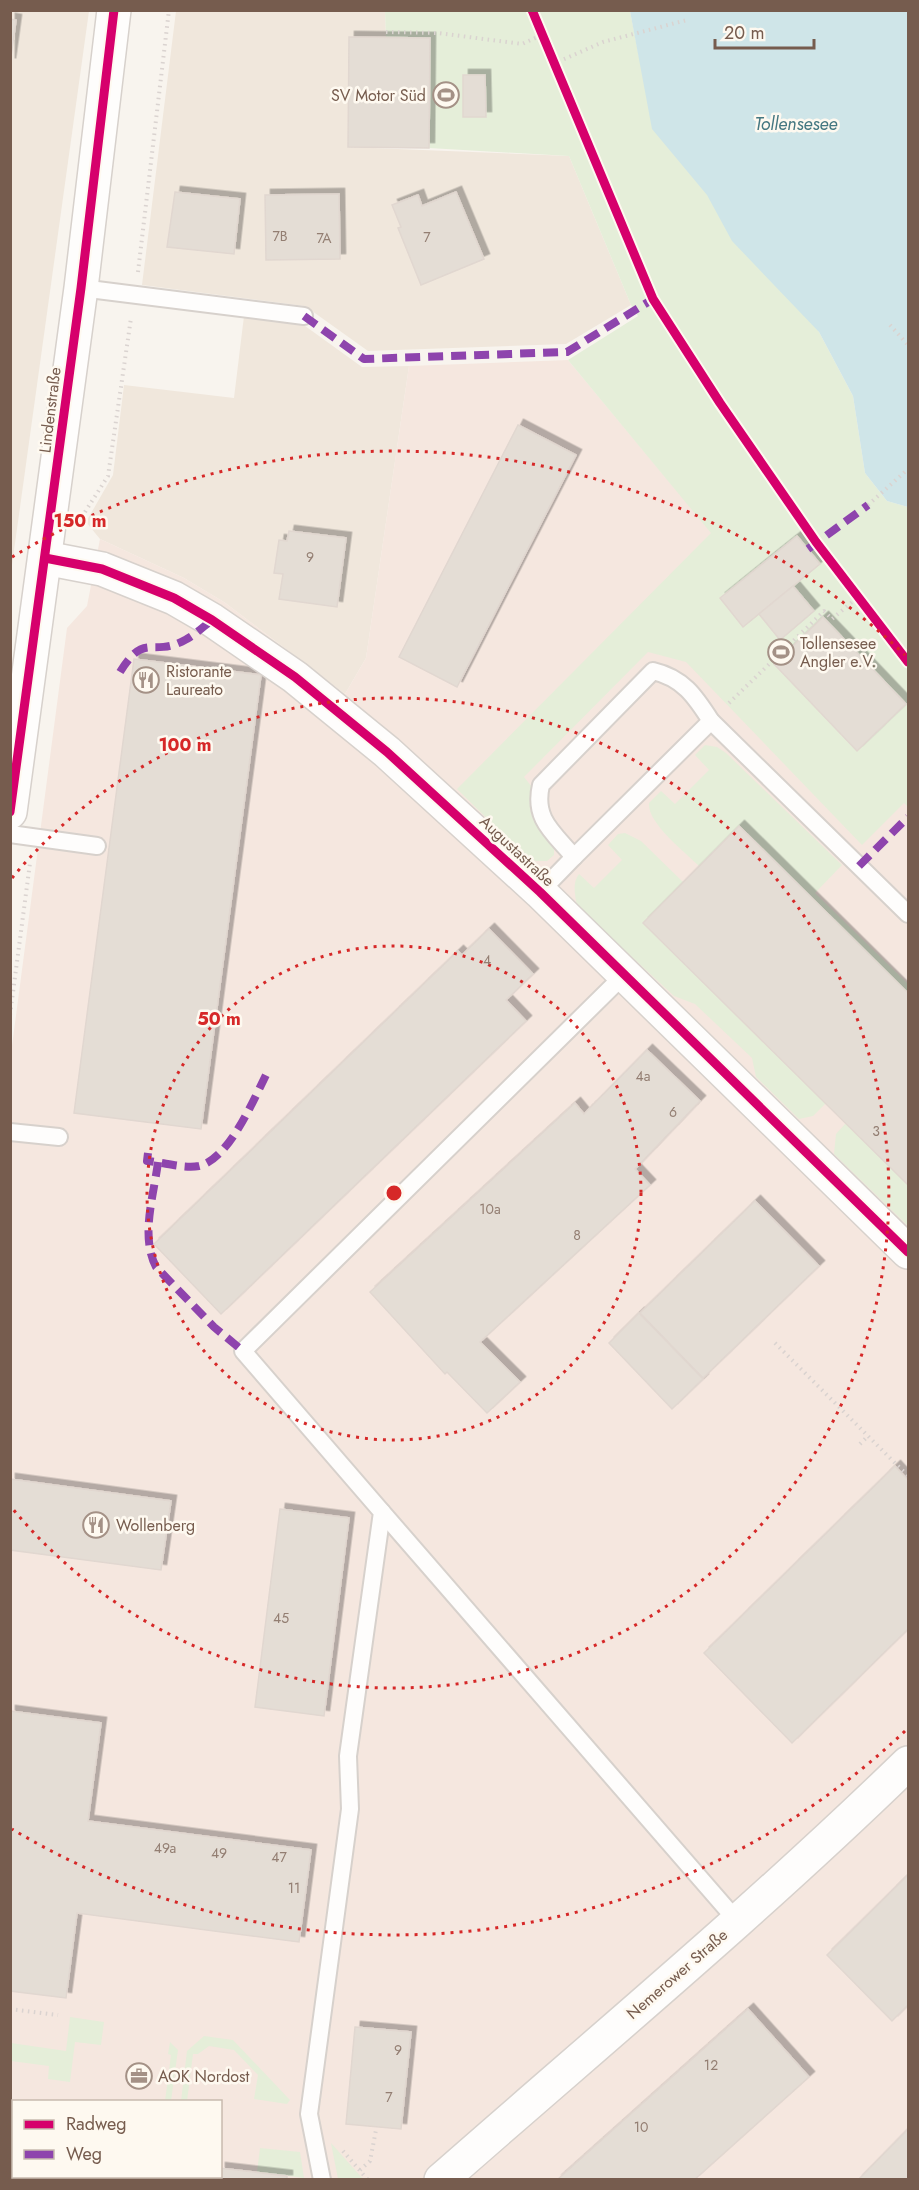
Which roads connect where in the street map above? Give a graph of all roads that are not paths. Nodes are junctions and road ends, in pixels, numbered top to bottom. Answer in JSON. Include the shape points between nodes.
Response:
{"nodes":[{"id":1,"x":114,"y":10,"type":"edge"},
{"id":2,"x":81,"y":288,"type":"junction"},
{"id":3,"x":304,"y":316,"type":"dead end"},
{"id":4,"x":60,"y":560,"type":"junction"},
{"id":5,"x":711,"y":721,"type":"junction"},
{"id":6,"x":10,"y":812,"type":"edge"},
{"id":7,"x":10,"y":834,"type":"edge"},
{"id":8,"x":97,"y":846,"type":"dead end"},
{"id":9,"x":574,"y":857,"type":"junction"},
{"id":10,"x":540,"y":892,"type":"junction"},
{"id":11,"x":909,"y":914,"type":"edge"},
{"id":12,"x":626,"y":974,"type":"junction"},
{"id":13,"x":10,"y":1132,"type":"edge"},
{"id":14,"x":59,"y":1137,"type":"dead end"},
{"id":15,"x":909,"y":1252,"type":"edge"},
{"id":16,"x":382,"y":1512,"type":"junction"},
{"id":17,"x":909,"y":1763,"type":"edge"},
{"id":18,"x":738,"y":1922,"type":"junction"},
{"id":19,"x":322,"y":2180,"type":"edge"},
{"id":20,"x":441,"y":2180,"type":"edge"}],
"edges":[{"from":1,"to":2,"type":"street","name":"Lindenstraße"},
{"from":2,"to":3,"type":"lane"},
{"from":2,"to":4,"type":"street","name":"Lindenstraße"},
{"from":4,"to":6,"type":"street","name":"Lindenstraße"},
{"from":4,"to":10,"type":"street","name":"Augustastraße","via":[[112,572],[174,598],[295,677],[387,752]]},
{"from":5,"to":9,"type":"lane"},
{"from":5,"to":9,"type":"lane","via":[[696,697],[672,676],[653,671],[541,785],[537,802],[543,821]]},
{"from":5,"to":11,"type":"lane"},
{"from":7,"to":8,"type":"lane"},
{"from":9,"to":10,"type":"lane"},
{"from":10,"to":12,"type":"street","name":"Augustastraße"},
{"from":12,"to":15,"type":"street","name":"Augustastraße"},
{"from":12,"to":16,"type":"lane","via":[[243,1351]]},
{"from":13,"to":14,"type":"lane"},
{"from":16,"to":18,"type":"lane"},
{"from":16,"to":19,"type":"lane","via":[[348,1756],[350,1809],[309,2114]]},
{"from":17,"to":18,"type":"street","name":"Nemerower Straße"},
{"from":18,"to":20,"type":"street","name":"Nemerower Straße"}]}
